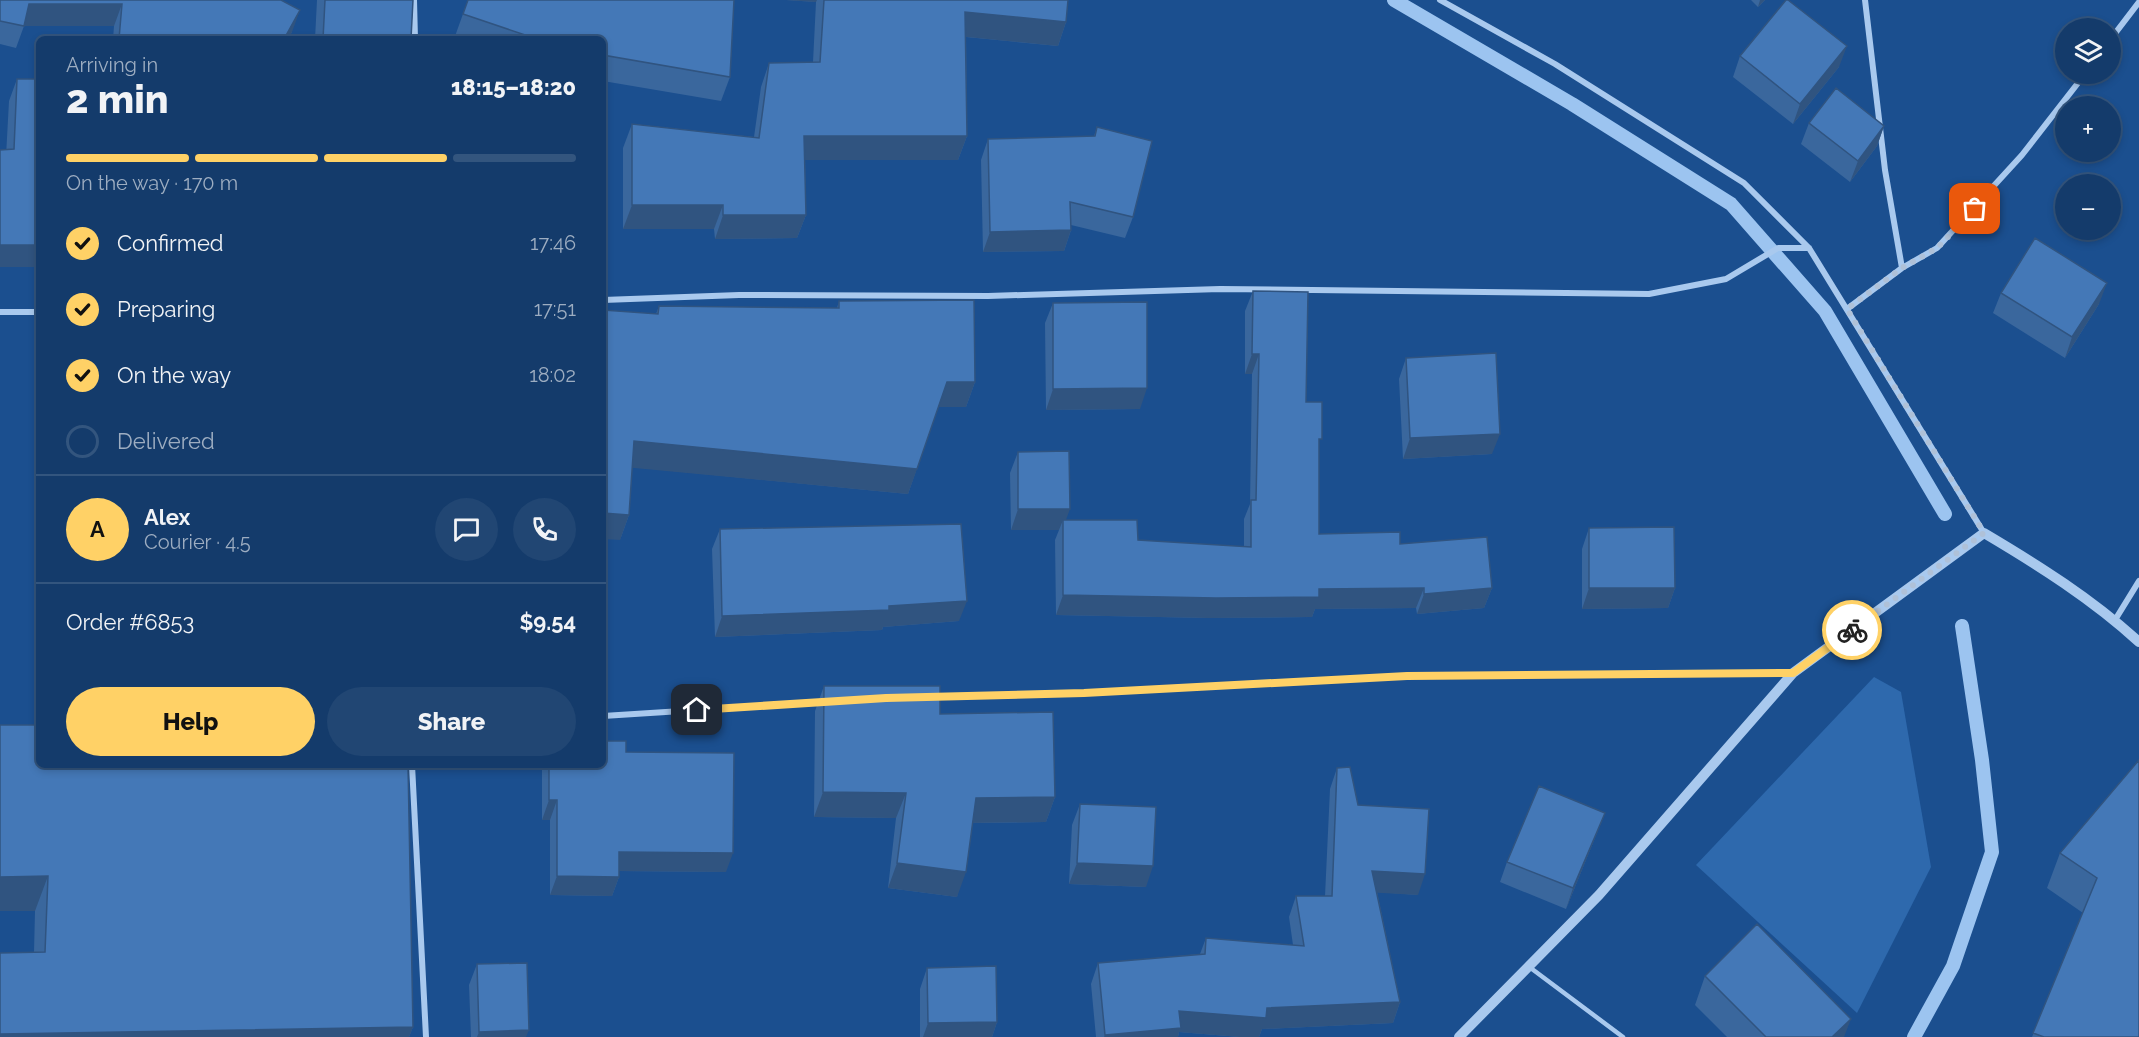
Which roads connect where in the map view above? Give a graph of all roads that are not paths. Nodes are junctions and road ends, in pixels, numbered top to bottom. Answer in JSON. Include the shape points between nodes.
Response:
{"nodes":[{"id":1,"x":414,"y":0,"type":"edge"},
{"id":2,"x":1440,"y":0,"type":"edge"},
{"id":3,"x":1865,"y":0,"type":"edge"},
{"id":4,"x":2139,"y":3,"type":"edge"},
{"id":5,"x":2121,"y":26,"type":"edge"},
{"id":6,"x":415,"y":36,"type":"edge"},
{"id":7,"x":2077,"y":84,"type":"edge"},
{"id":8,"x":1809,"y":248,"type":"junction"},
{"id":9,"x":1902,"y":268,"type":"junction"},
{"id":10,"x":606,"y":300,"type":"edge"},
{"id":11,"x":1847,"y":309,"type":"junction"},
{"id":12,"x":0,"y":312,"type":"edge"},
{"id":13,"x":36,"y":312,"type":"edge"},
{"id":14,"x":1984,"y":533,"type":"junction"},
{"id":15,"x":2139,"y":581,"type":"edge"},
{"id":16,"x":2115,"y":620,"type":"junction"},
{"id":17,"x":2139,"y":642,"type":"edge"},
{"id":18,"x":1793,"y":673,"type":"junction"},
{"id":19,"x":921,"y":697,"type":"edge"},
{"id":20,"x":827,"y":702,"type":"edge"},
{"id":21,"x":606,"y":716,"type":"edge"},
{"id":22,"x":412,"y":768,"type":"edge"},
{"id":23,"x":1528,"y":966,"type":"junction"},
{"id":24,"x":426,"y":1037,"type":"edge"},
{"id":25,"x":1459,"y":1037,"type":"edge"},
{"id":26,"x":1623,"y":1037,"type":"edge"}],
"edges":[{"from":1,"to":6,"type":"street"},
{"from":2,"to":8,"type":"street","via":[[1555,64],[1744,183]]},
{"from":3,"to":9,"type":"street","via":[[1885,170]]},
{"from":4,"to":5,"type":"street"},
{"from":7,"to":9,"type":"street","via":[[1975,209],[1937,248]]},
{"from":8,"to":10,"type":"street","via":[[1778,248],[1726,279],[1649,294],[1220,289]]},
{"from":8,"to":11,"type":"street"},
{"from":9,"to":11,"type":"street"},
{"from":11,"to":14,"type":"street"},
{"from":12,"to":13,"type":"street"},
{"from":14,"to":16,"type":"street"},
{"from":14,"to":18,"type":"street"},
{"from":15,"to":16,"type":"street"},
{"from":16,"to":17,"type":"street"},
{"from":18,"to":19,"type":"street","via":[[1407,676],[1084,693]]},
{"from":18,"to":23,"type":"street","via":[[1599,895]]},
{"from":20,"to":21,"type":"street"},
{"from":22,"to":24,"type":"street"},
{"from":23,"to":25,"type":"street"},
{"from":23,"to":26,"type":"lane"}]}
